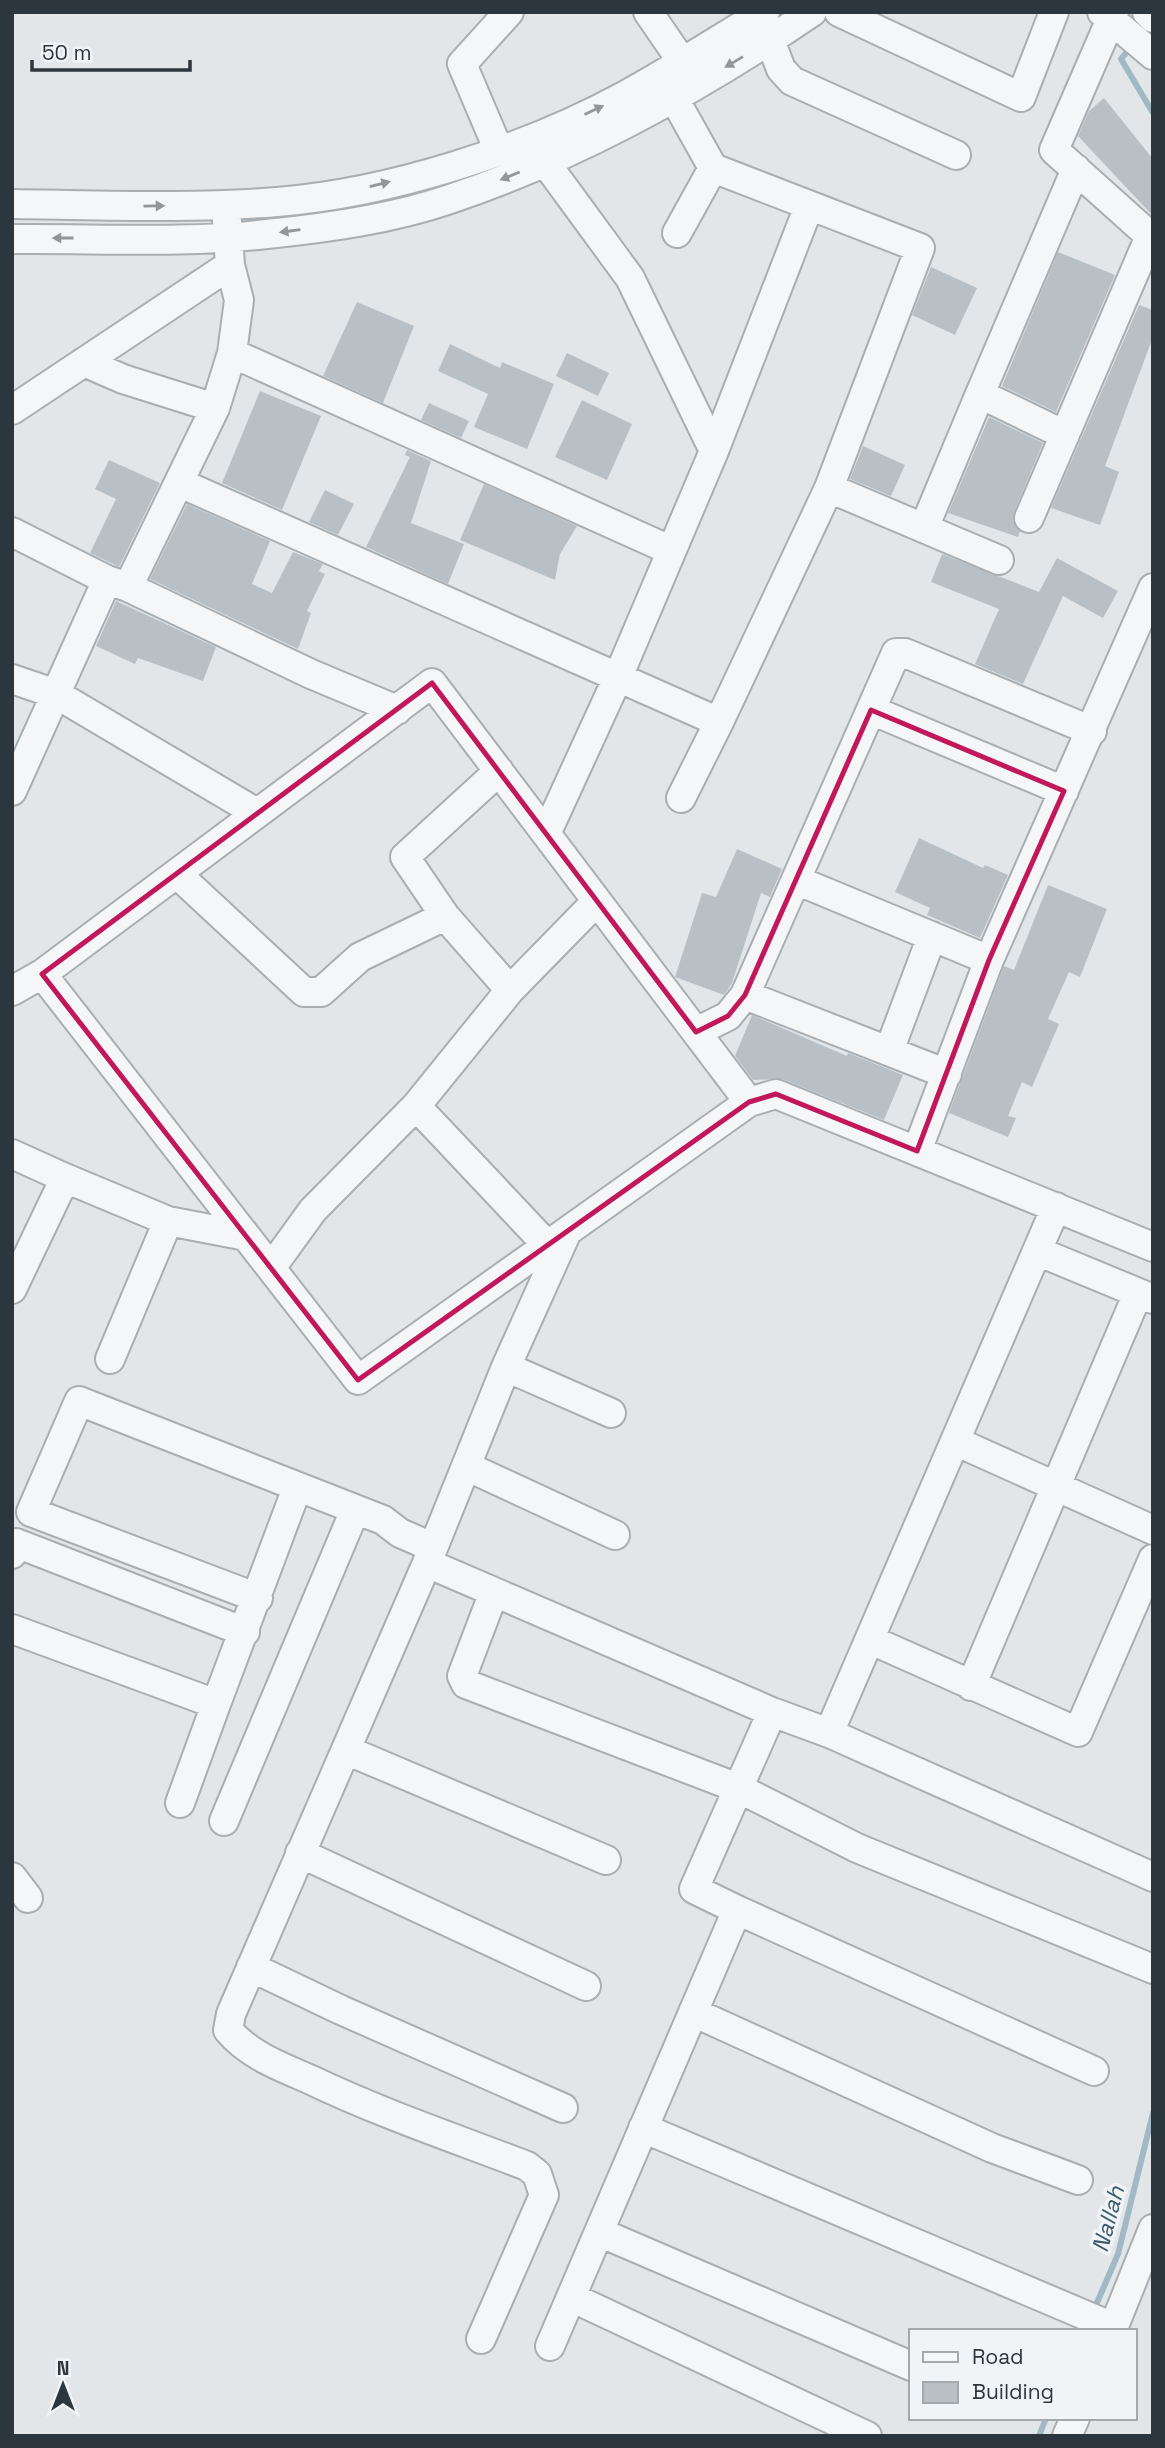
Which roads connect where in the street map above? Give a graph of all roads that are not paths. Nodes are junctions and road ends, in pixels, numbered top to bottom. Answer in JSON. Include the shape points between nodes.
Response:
{"nodes":[{"id":1,"x":509,"y":12,"type":"edge"},
{"id":2,"x":648,"y":12,"type":"edge"},
{"id":3,"x":765,"y":12,"type":"edge"},
{"id":4,"x":812,"y":12,"type":"edge"},
{"id":5,"x":839,"y":12,"type":"edge"},
{"id":6,"x":1054,"y":12,"type":"edge"},
{"id":7,"x":1133,"y":25,"type":"edge"},
{"id":8,"x":770,"y":40,"type":"junction"},
{"id":9,"x":685,"y":82,"type":"junction"},
{"id":10,"x":536,"y":150,"type":"junction"},
{"id":11,"x":499,"y":151,"type":"junction"},
{"id":12,"x":956,"y":155,"type":"dead end"},
{"id":13,"x":713,"y":168,"type":"junction"},
{"id":14,"x":1076,"y":169,"type":"junction"},
{"id":15,"x":12,"y":204,"type":"edge"},
{"id":16,"x":227,"y":205,"type":"junction"},
{"id":17,"x":809,"y":205,"type":"junction"},
{"id":18,"x":677,"y":233,"type":"dead end"},
{"id":19,"x":12,"y":239,"type":"edge"},
{"id":20,"x":229,"y":251,"type":"junction"},
{"id":21,"x":232,"y":353,"type":"junction"},
{"id":22,"x":84,"y":362,"type":"junction"},
{"id":23,"x":980,"y":394,"type":"junction"},
{"id":24,"x":215,"y":408,"type":"junction"},
{"id":25,"x":12,"y":410,"type":"edge"},
{"id":26,"x":1065,"y":435,"type":"junction"},
{"id":27,"x":713,"y":451,"type":"junction"},
{"id":28,"x":180,"y":483,"type":"junction"},
{"id":29,"x":829,"y":488,"type":"junction"},
{"id":30,"x":1029,"y":518,"type":"dead end"},
{"id":31,"x":924,"y":528,"type":"junction"},
{"id":32,"x":12,"y":532,"type":"edge"},
{"id":33,"x":670,"y":550,"type":"junction"},
{"id":34,"x":999,"y":559,"type":"dead end"},
{"id":35,"x":118,"y":583,"type":"junction"},
{"id":36,"x":1153,"y":588,"type":"edge"},
{"id":37,"x":618,"y":677,"type":"junction"},
{"id":38,"x":12,"y":679,"type":"edge"},
{"id":39,"x":56,"y":695,"type":"junction"},
{"id":40,"x":397,"y":710,"type":"junction"},
{"id":41,"x":871,"y":710,"type":"junction"},
{"id":42,"x":719,"y":722,"type":"junction"},
{"id":43,"x":1092,"y":731,"type":"junction"},
{"id":44,"x":499,"y":771,"type":"junction"},
{"id":45,"x":12,"y":791,"type":"edge"},
{"id":46,"x":1064,"y":791,"type":"junction"},
{"id":47,"x":681,"y":798,"type":"dead end"},
{"id":48,"x":257,"y":813,"type":"junction"},
{"id":49,"x":546,"y":834,"type":"junction"},
{"id":50,"x":177,"y":874,"type":"junction"},
{"id":51,"x":796,"y":880,"type":"junction"},
{"id":52,"x":597,"y":901,"type":"junction"},
{"id":53,"x":445,"y":916,"type":"junction"},
{"id":54,"x":932,"y":936,"type":"junction"},
{"id":55,"x":989,"y":960,"type":"junction"},
{"id":56,"x":42,"y":974,"type":"junction"},
{"id":57,"x":510,"y":990,"type":"junction"},
{"id":58,"x":12,"y":991,"type":"edge"},
{"id":59,"x":745,"y":995,"type":"junction"},
{"id":60,"x":696,"y":1032,"type":"junction"},
{"id":61,"x":889,"y":1051,"type":"junction"},
{"id":62,"x":947,"y":1074,"type":"junction"},
{"id":63,"x":749,"y":1102,"type":"junction"},
{"id":64,"x":416,"y":1106,"type":"junction"},
{"id":65,"x":917,"y":1151,"type":"junction"},
{"id":66,"x":12,"y":1154,"type":"edge"},
{"id":67,"x":65,"y":1178,"type":"junction"},
{"id":68,"x":1056,"y":1208,"type":"junction"},
{"id":69,"x":168,"y":1221,"type":"junction"},
{"id":70,"x":246,"y":1236,"type":"junction"},
{"id":71,"x":557,"y":1239,"type":"junction"},
{"id":72,"x":1153,"y":1247,"type":"edge"},
{"id":73,"x":1037,"y":1251,"type":"junction"},
{"id":74,"x":271,"y":1268,"type":"junction"},
{"id":75,"x":12,"y":1289,"type":"edge"},
{"id":76,"x":1146,"y":1296,"type":"edge"},
{"id":77,"x":110,"y":1359,"type":"dead end"},
{"id":78,"x":506,"y":1367,"type":"junction"},
{"id":79,"x":611,"y":1413,"type":"dead end"},
{"id":80,"x":955,"y":1441,"type":"junction"},
{"id":81,"x":466,"y":1466,"type":"junction"},
{"id":82,"x":1056,"y":1486,"type":"junction"},
{"id":83,"x":297,"y":1488,"type":"junction"},
{"id":84,"x":355,"y":1510,"type":"junction"},
{"id":85,"x":31,"y":1513,"type":"junction"},
{"id":86,"x":1153,"y":1530,"type":"edge"},
{"id":87,"x":615,"y":1535,"type":"dead end"},
{"id":88,"x":14,"y":1548,"type":"edge"},
{"id":89,"x":432,"y":1548,"type":"junction"},
{"id":90,"x":1153,"y":1559,"type":"edge"},
{"id":91,"x":494,"y":1592,"type":"junction"},
{"id":92,"x":258,"y":1598,"type":"junction"},
{"id":93,"x":12,"y":1629,"type":"edge"},
{"id":94,"x":245,"y":1632,"type":"junction"},
{"id":95,"x":871,"y":1640,"type":"junction"},
{"id":96,"x":971,"y":1686,"type":"junction"},
{"id":97,"x":216,"y":1704,"type":"junction"},
{"id":98,"x":772,"y":1712,"type":"junction"},
{"id":99,"x":829,"y":1733,"type":"junction"},
{"id":100,"x":346,"y":1750,"type":"junction"},
{"id":101,"x":738,"y":1788,"type":"junction"},
{"id":102,"x":180,"y":1803,"type":"dead end"},
{"id":103,"x":224,"y":1821,"type":"dead end"},
{"id":104,"x":300,"y":1853,"type":"junction"},
{"id":105,"x":606,"y":1860,"type":"dead end"},
{"id":106,"x":1153,"y":1877,"type":"edge"},
{"id":107,"x":737,"y":1910,"type":"junction"},
{"id":108,"x":251,"y":1967,"type":"junction"},
{"id":109,"x":1153,"y":1969,"type":"edge"},
{"id":110,"x":586,"y":1986,"type":"dead end"},
{"id":111,"x":693,"y":2012,"type":"junction"},
{"id":112,"x":1094,"y":2071,"type":"dead end"},
{"id":113,"x":564,"y":2108,"type":"dead end"},
{"id":114,"x":643,"y":2128,"type":"junction"},
{"id":115,"x":1078,"y":2180,"type":"dead end"},
{"id":116,"x":1153,"y":2229,"type":"edge"},
{"id":117,"x":599,"y":2232,"type":"junction"},
{"id":118,"x":571,"y":2297,"type":"junction"},
{"id":119,"x":1113,"y":2329,"type":"edge"},
{"id":120,"x":481,"y":2339,"type":"dead end"},
{"id":121,"x":550,"y":2346,"type":"dead end"},
{"id":122,"x":909,"y":2364,"type":"edge"},
{"id":123,"x":1074,"y":2420,"type":"edge"},
{"id":124,"x":867,"y":2436,"type":"edge"},
{"id":125,"x":1067,"y":2436,"type":"edge"}],
"edges":[{"from":1,"to":11,"type":"street","via":[[463,64]]},
{"from":2,"to":9,"type":"street"},
{"from":3,"to":9,"type":"street"},
{"from":4,"to":8,"type":"street"},
{"from":5,"to":6,"type":"street","via":[[1021,97]]},
{"from":7,"to":14,"type":"street","via":[[1054,149]]},
{"from":8,"to":9,"type":"street","one_way":true},
{"from":8,"to":12,"type":"street","via":[[781,69],[792,81]]},
{"from":9,"to":10,"type":"street"},
{"from":10,"to":9,"type":"street","one_way":true,"via":[[622,97]]},
{"from":9,"to":13,"type":"street"},
{"from":10,"to":11,"type":"street"},
{"from":10,"to":20,"type":"street","one_way":true,"via":[[448,200]]},
{"from":10,"to":27,"type":"street","via":[[630,278]]},
{"from":16,"to":11,"type":"street","one_way":true,"via":[[330,196]]},
{"from":13,"to":17,"type":"street"},
{"from":13,"to":18,"type":"street"},
{"from":14,"to":23,"type":"street"},
{"from":14,"to":26,"type":"street","via":[[1150,236]]},
{"from":15,"to":16,"type":"street","one_way":true},
{"from":16,"to":20,"type":"street"},
{"from":17,"to":27,"type":"street"},
{"from":17,"to":29,"type":"street","via":[[920,248]]},
{"from":20,"to":19,"type":"street","one_way":true},
{"from":20,"to":21,"type":"street","via":[[239,300]]},
{"from":20,"to":22,"type":"street"},
{"from":21,"to":24,"type":"street"},
{"from":21,"to":33,"type":"street"},
{"from":22,"to":24,"type":"street"},
{"from":22,"to":25,"type":"street"},
{"from":23,"to":26,"type":"street"},
{"from":23,"to":31,"type":"street"},
{"from":24,"to":28,"type":"street"},
{"from":26,"to":30,"type":"street"},
{"from":27,"to":33,"type":"street"},
{"from":28,"to":35,"type":"street"},
{"from":28,"to":37,"type":"street"},
{"from":29,"to":31,"type":"street"},
{"from":29,"to":42,"type":"street"},
{"from":31,"to":34,"type":"street"},
{"from":32,"to":35,"type":"street"},
{"from":33,"to":37,"type":"street"},
{"from":35,"to":39,"type":"street"},
{"from":35,"to":40,"type":"street"},
{"from":36,"to":43,"type":"street"},
{"from":37,"to":42,"type":"street"},
{"from":37,"to":49,"type":"street"},
{"from":38,"to":39,"type":"street"},
{"from":39,"to":45,"type":"street"},
{"from":39,"to":48,"type":"street"},
{"from":40,"to":44,"type":"street","via":[[432,683]]},
{"from":40,"to":48,"type":"street"},
{"from":41,"to":43,"type":"street","via":[[896,653],[905,653]]},
{"from":41,"to":46,"type":"street"},
{"from":41,"to":51,"type":"street"},
{"from":42,"to":47,"type":"street"},
{"from":43,"to":46,"type":"street"},
{"from":44,"to":49,"type":"street"},
{"from":44,"to":53,"type":"street","via":[[405,857]]},
{"from":46,"to":55,"type":"street"},
{"from":48,"to":50,"type":"street"},
{"from":49,"to":52,"type":"street"},
{"from":50,"to":53,"type":"street","via":[[304,992],[321,992],[360,957]]},
{"from":50,"to":56,"type":"street"},
{"from":51,"to":54,"type":"street"},
{"from":51,"to":59,"type":"street"},
{"from":52,"to":57,"type":"street"},
{"from":52,"to":60,"type":"street"},
{"from":53,"to":57,"type":"street"},
{"from":54,"to":55,"type":"street"},
{"from":54,"to":61,"type":"street"},
{"from":55,"to":62,"type":"street"},
{"from":56,"to":58,"type":"street"},
{"from":56,"to":70,"type":"street"},
{"from":57,"to":64,"type":"street"},
{"from":59,"to":60,"type":"street","via":[[728,1016]]},
{"from":59,"to":61,"type":"street"},
{"from":60,"to":63,"type":"street"},
{"from":61,"to":62,"type":"street"},
{"from":62,"to":65,"type":"street"},
{"from":63,"to":65,"type":"street","via":[[776,1094]]},
{"from":63,"to":71,"type":"street"},
{"from":64,"to":71,"type":"street"},
{"from":64,"to":74,"type":"street","via":[[313,1210]]},
{"from":65,"to":68,"type":"street"},
{"from":66,"to":67,"type":"street"},
{"from":67,"to":69,"type":"street"},
{"from":67,"to":75,"type":"street"},
{"from":68,"to":72,"type":"street"},
{"from":68,"to":73,"type":"street"},
{"from":69,"to":70,"type":"street"},
{"from":69,"to":77,"type":"street"},
{"from":70,"to":74,"type":"street"},
{"from":71,"to":74,"type":"street","via":[[358,1380]]},
{"from":71,"to":78,"type":"street"},
{"from":73,"to":76,"type":"street"},
{"from":73,"to":80,"type":"street"},
{"from":76,"to":82,"type":"street"},
{"from":78,"to":79,"type":"street"},
{"from":78,"to":81,"type":"street"},
{"from":80,"to":82,"type":"street"},
{"from":80,"to":95,"type":"street"},
{"from":81,"to":87,"type":"street"},
{"from":81,"to":89,"type":"street"},
{"from":82,"to":86,"type":"street"},
{"from":82,"to":96,"type":"street"},
{"from":83,"to":84,"type":"street"},
{"from":83,"to":85,"type":"street","via":[[79,1401]]},
{"from":83,"to":92,"type":"street"},
{"from":84,"to":89,"type":"street"},
{"from":84,"to":103,"type":"street"},
{"from":85,"to":88,"type":"street"},
{"from":85,"to":92,"type":"street"},
{"from":88,"to":94,"type":"street"},
{"from":89,"to":91,"type":"street"},
{"from":89,"to":100,"type":"street"},
{"from":90,"to":96,"type":"street","via":[[1078,1732]]},
{"from":91,"to":98,"type":"street"},
{"from":91,"to":101,"type":"street","via":[[461,1676],[466,1684]]},
{"from":92,"to":94,"type":"street"},
{"from":93,"to":97,"type":"street"},
{"from":94,"to":97,"type":"street"},
{"from":95,"to":96,"type":"street"},
{"from":95,"to":99,"type":"street"},
{"from":97,"to":102,"type":"street"},
{"from":98,"to":99,"type":"street"},
{"from":98,"to":101,"type":"street"},
{"from":99,"to":106,"type":"street"},
{"from":100,"to":104,"type":"street"},
{"from":100,"to":105,"type":"street"},
{"from":101,"to":107,"type":"street","via":[[694,1889]]},
{"from":101,"to":109,"type":"street","via":[[857,1848]]},
{"from":104,"to":108,"type":"street"},
{"from":104,"to":110,"type":"street"},
{"from":107,"to":111,"type":"street"},
{"from":107,"to":112,"type":"street"},
{"from":108,"to":113,"type":"street"},
{"from":108,"to":120,"type":"street","via":[[228,2030],[240,2044],[349,2099],[527,2166],[537,2174],[544,2195],[538,2213]]},
{"from":111,"to":114,"type":"street"},
{"from":111,"to":115,"type":"street","via":[[992,2148]]},
{"from":114,"to":117,"type":"street"},
{"from":114,"to":119,"type":"street"},
{"from":116,"to":119,"type":"street"},
{"from":117,"to":118,"type":"street"},
{"from":117,"to":122,"type":"street"},
{"from":118,"to":121,"type":"street"},
{"from":118,"to":124,"type":"street"},
{"from":123,"to":125,"type":"street"}]}
